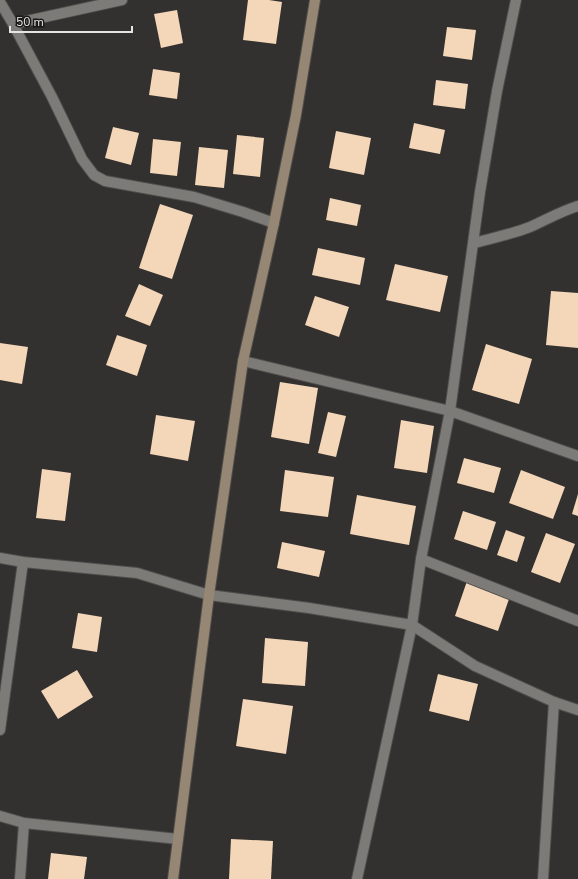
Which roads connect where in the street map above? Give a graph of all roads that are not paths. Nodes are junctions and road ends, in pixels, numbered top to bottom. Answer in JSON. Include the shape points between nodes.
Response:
{"nodes":[{"id":1,"x":122,"y":0,"type":"edge"},
{"id":2,"x":315,"y":0,"type":"edge"},
{"id":3,"x":516,"y":0,"type":"edge"},
{"id":4,"x":0,"y":2,"type":"edge"},
{"id":5,"x":13,"y":24,"type":"junction"},
{"id":6,"x":578,"y":206,"type":"edge"},
{"id":7,"x":274,"y":223,"type":"junction"},
{"id":8,"x":474,"y":243,"type":"junction"},
{"id":9,"x":243,"y":362,"type":"junction"},
{"id":10,"x":450,"y":411,"type":"junction"},
{"id":11,"x":578,"y":456,"type":"edge"},
{"id":12,"x":0,"y":558,"type":"edge"},
{"id":13,"x":421,"y":558,"type":"junction"},
{"id":14,"x":23,"y":562,"type":"junction"},
{"id":15,"x":209,"y":595,"type":"junction"},
{"id":16,"x":578,"y":621,"type":"edge"},
{"id":17,"x":412,"y":625,"type":"junction"},
{"id":18,"x":554,"y":702,"type":"junction"},
{"id":19,"x":578,"y":710,"type":"edge"},
{"id":20,"x":0,"y":730,"type":"edge"},
{"id":21,"x":0,"y":816,"type":"edge"},
{"id":22,"x":24,"y":822,"type":"junction"},
{"id":23,"x":178,"y":839,"type":"junction"},
{"id":24,"x":20,"y":879,"type":"edge"},
{"id":25,"x":173,"y":879,"type":"edge"},
{"id":26,"x":357,"y":879,"type":"edge"},
{"id":27,"x":543,"y":879,"type":"edge"}],
"edges":[{"from":1,"to":5,"type":"street"},
{"from":2,"to":7,"type":"main road","via":[[296,115]]},
{"from":3,"to":8,"type":"street","via":[[496,92]]},
{"from":4,"to":5,"type":"street"},
{"from":5,"to":7,"type":"street","via":[[82,159],[94,175],[105,181],[194,197]]},
{"from":6,"to":8,"type":"street","via":[[512,234]]},
{"from":7,"to":9,"type":"main road"},
{"from":8,"to":10,"type":"street"},
{"from":9,"to":10,"type":"street"},
{"from":9,"to":15,"type":"main road"},
{"from":10,"to":11,"type":"street"},
{"from":10,"to":13,"type":"street"},
{"from":12,"to":14,"type":"street"},
{"from":13,"to":16,"type":"street"},
{"from":13,"to":17,"type":"street"},
{"from":14,"to":15,"type":"street","via":[[137,573]]},
{"from":14,"to":20,"type":"street"},
{"from":15,"to":17,"type":"street"},
{"from":15,"to":23,"type":"main road"},
{"from":17,"to":18,"type":"street","via":[[475,666]]},
{"from":17,"to":26,"type":"street"},
{"from":18,"to":19,"type":"street"},
{"from":18,"to":27,"type":"street"},
{"from":21,"to":22,"type":"street"},
{"from":22,"to":23,"type":"street"},
{"from":22,"to":24,"type":"street"},
{"from":23,"to":25,"type":"main road"}]}
